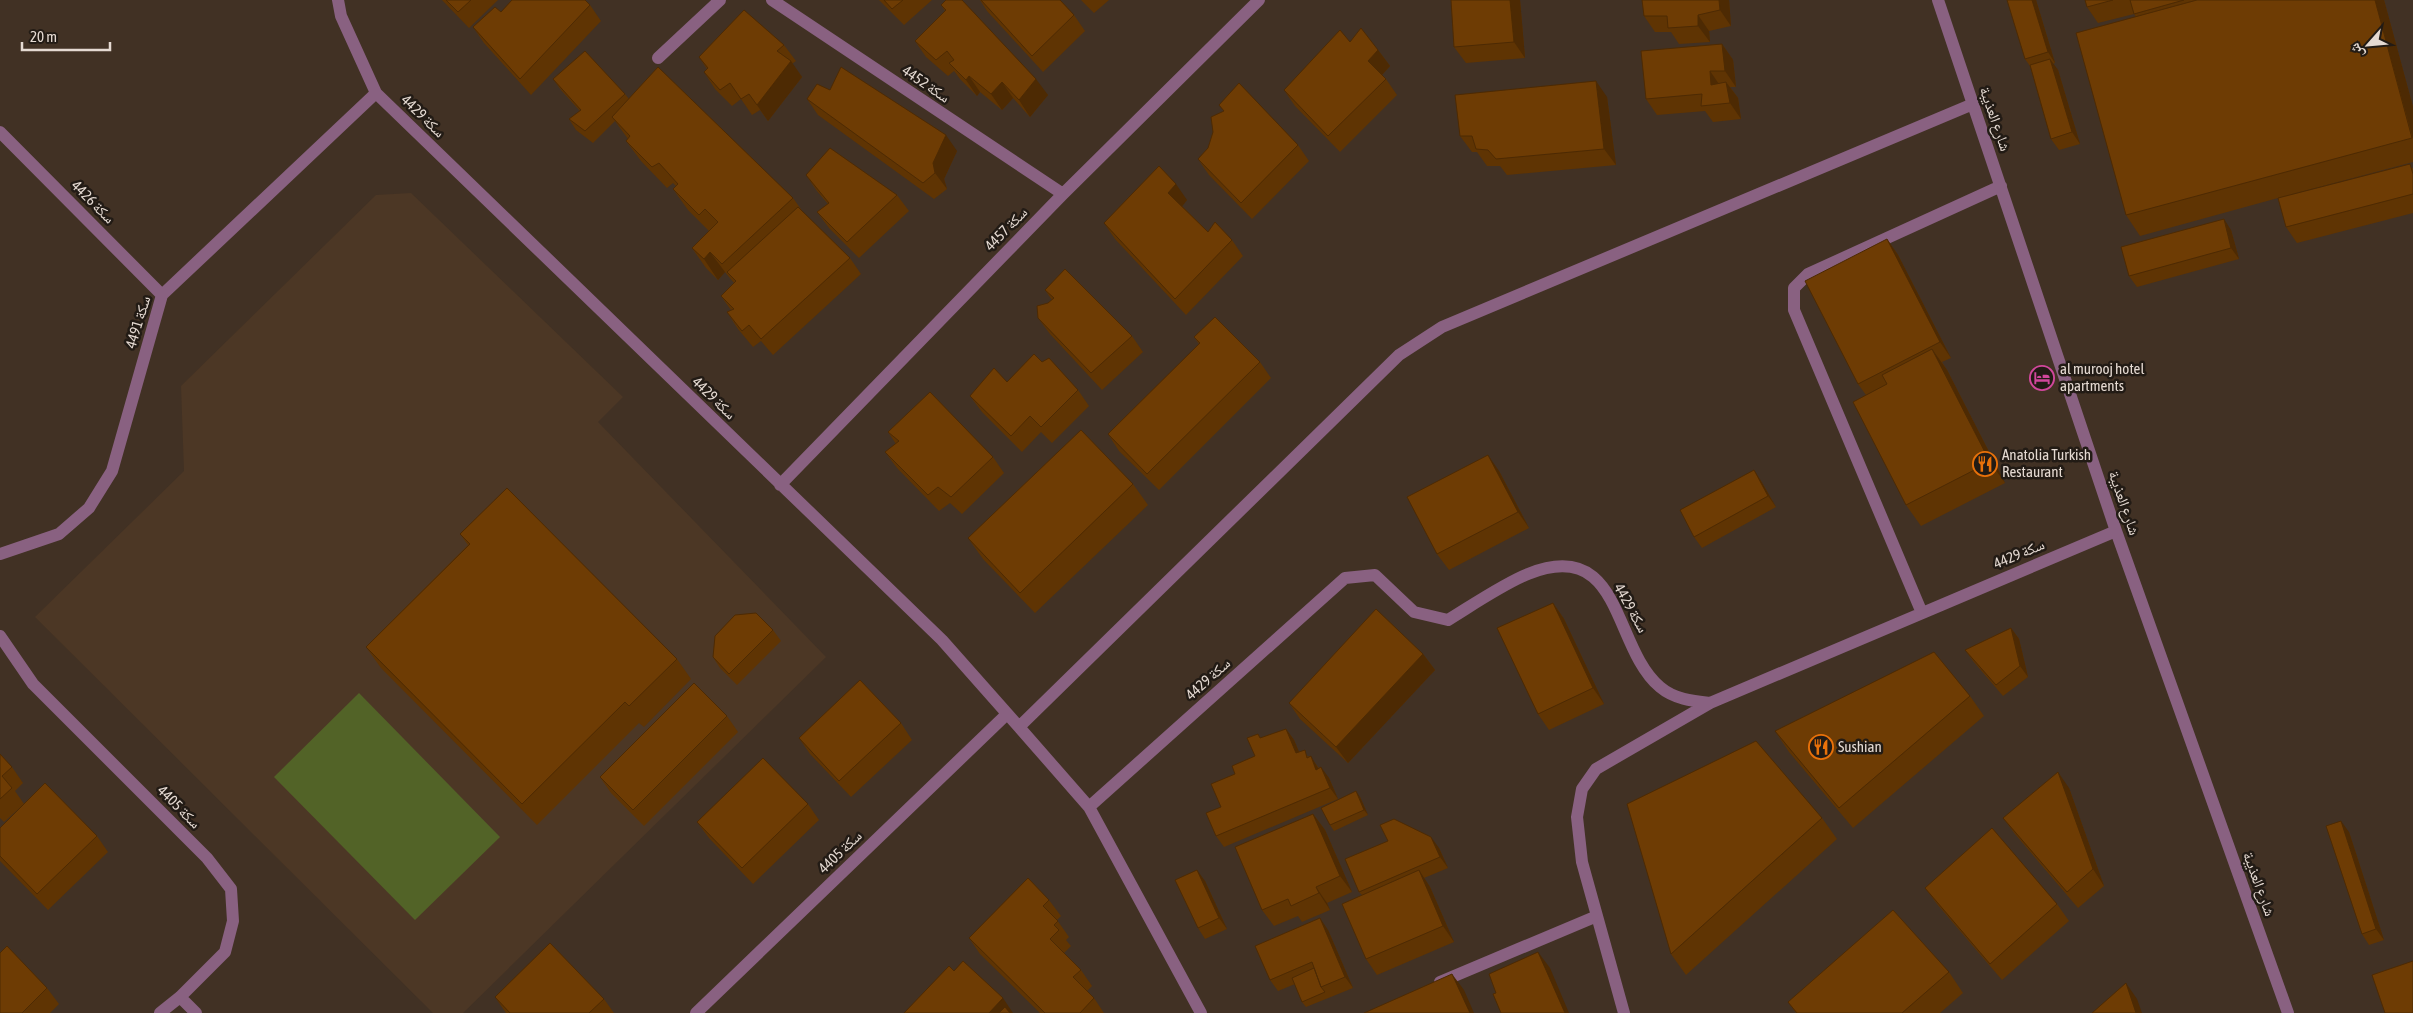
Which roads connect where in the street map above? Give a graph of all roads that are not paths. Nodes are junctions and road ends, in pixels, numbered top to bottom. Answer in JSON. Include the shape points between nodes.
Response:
{"nodes":[{"id":1,"x":338,"y":0,"type":"edge"},
{"id":2,"x":720,"y":0,"type":"edge"},
{"id":3,"x":772,"y":0,"type":"edge"},
{"id":4,"x":1259,"y":0,"type":"edge"},
{"id":5,"x":1938,"y":0,"type":"edge"},
{"id":6,"x":658,"y":58,"type":"dead end"},
{"id":7,"x":376,"y":93,"type":"junction"},
{"id":8,"x":1973,"y":104,"type":"junction"},
{"id":9,"x":0,"y":132,"type":"edge"},
{"id":10,"x":2001,"y":186,"type":"junction"},
{"id":11,"x":1063,"y":194,"type":"junction"},
{"id":12,"x":162,"y":295,"type":"junction"},
{"id":13,"x":780,"y":485,"type":"junction"},
{"id":14,"x":2116,"y":530,"type":"junction"},
{"id":15,"x":0,"y":554,"type":"edge"},
{"id":16,"x":1922,"y":613,"type":"junction"},
{"id":17,"x":0,"y":636,"type":"edge"},
{"id":18,"x":1710,"y":703,"type":"junction"},
{"id":19,"x":1007,"y":714,"type":"junction"},
{"id":20,"x":1019,"y":727,"type":"junction"},
{"id":21,"x":1089,"y":807,"type":"junction"},
{"id":22,"x":1597,"y":916,"type":"junction"},
{"id":23,"x":1431,"y":986,"type":"edge"},
{"id":24,"x":180,"y":997,"type":"junction"},
{"id":25,"x":160,"y":1013,"type":"edge"},
{"id":26,"x":196,"y":1013,"type":"edge"},
{"id":27,"x":696,"y":1013,"type":"edge"},
{"id":28,"x":1201,"y":1013,"type":"edge"},
{"id":29,"x":1624,"y":1013,"type":"edge"},
{"id":30,"x":2288,"y":1013,"type":"edge"}],
"edges":[{"from":1,"to":7,"type":"street","name":"سكة 4429","via":[[341,16]]},
{"from":2,"to":6,"type":"street"},
{"from":3,"to":11,"type":"street","name":"سكة 4452"},
{"from":4,"to":11,"type":"street","name":"سكة 4457"},
{"from":5,"to":8,"type":"street","name":"شارع العذيبة"},
{"from":7,"to":12,"type":"street","name":"سكة 4491"},
{"from":7,"to":13,"type":"street","name":"سكة 4429"},
{"from":8,"to":10,"type":"street","name":"شارع العذيبة"},
{"from":8,"to":20,"type":"street","via":[[1442,327],[1399,356]]},
{"from":9,"to":12,"type":"street","name":"سكة 4426"},
{"from":10,"to":14,"type":"street","name":"شارع العذيبة"},
{"from":10,"to":16,"type":"street","via":[[1808,274],[1794,288],[1794,310]]},
{"from":11,"to":13,"type":"street","name":"سكة 4457"},
{"from":12,"to":15,"type":"street","name":"سكة 4491","via":[[112,471],[94,501],[58,534]]},
{"from":13,"to":19,"type":"street","name":"سكة 4429","via":[[942,640]]},
{"from":14,"to":16,"type":"street","name":"سكة 4429"},
{"from":14,"to":30,"type":"street","name":"شارع العذيبة"},
{"from":16,"to":18,"type":"street","name":"سكة 4429"},
{"from":17,"to":24,"type":"street","name":"سكة 4405","via":[[33,684],[206,858],[232,889],[233,921],[224,952]]},
{"from":18,"to":21,"type":"street","name":"سكة 4429","via":[[1682,700],[1648,676],[1609,597],[1591,574],[1566,566],[1528,574],[1448,620],[1414,612],[1375,575],[1345,578]]},
{"from":18,"to":22,"type":"street","via":[[1596,769],[1582,789],[1577,817],[1582,862]]},
{"from":19,"to":20,"type":"street","name":"سكة 4429"},
{"from":19,"to":27,"type":"street","name":"سكة 4405"},
{"from":20,"to":21,"type":"street","name":"سكة 4429"},
{"from":21,"to":28,"type":"street","name":"سكة 4429"},
{"from":22,"to":23,"type":"street"},
{"from":22,"to":29,"type":"street"},
{"from":24,"to":25,"type":"street","name":"سكة 4405"},
{"from":24,"to":26,"type":"street"}]}
